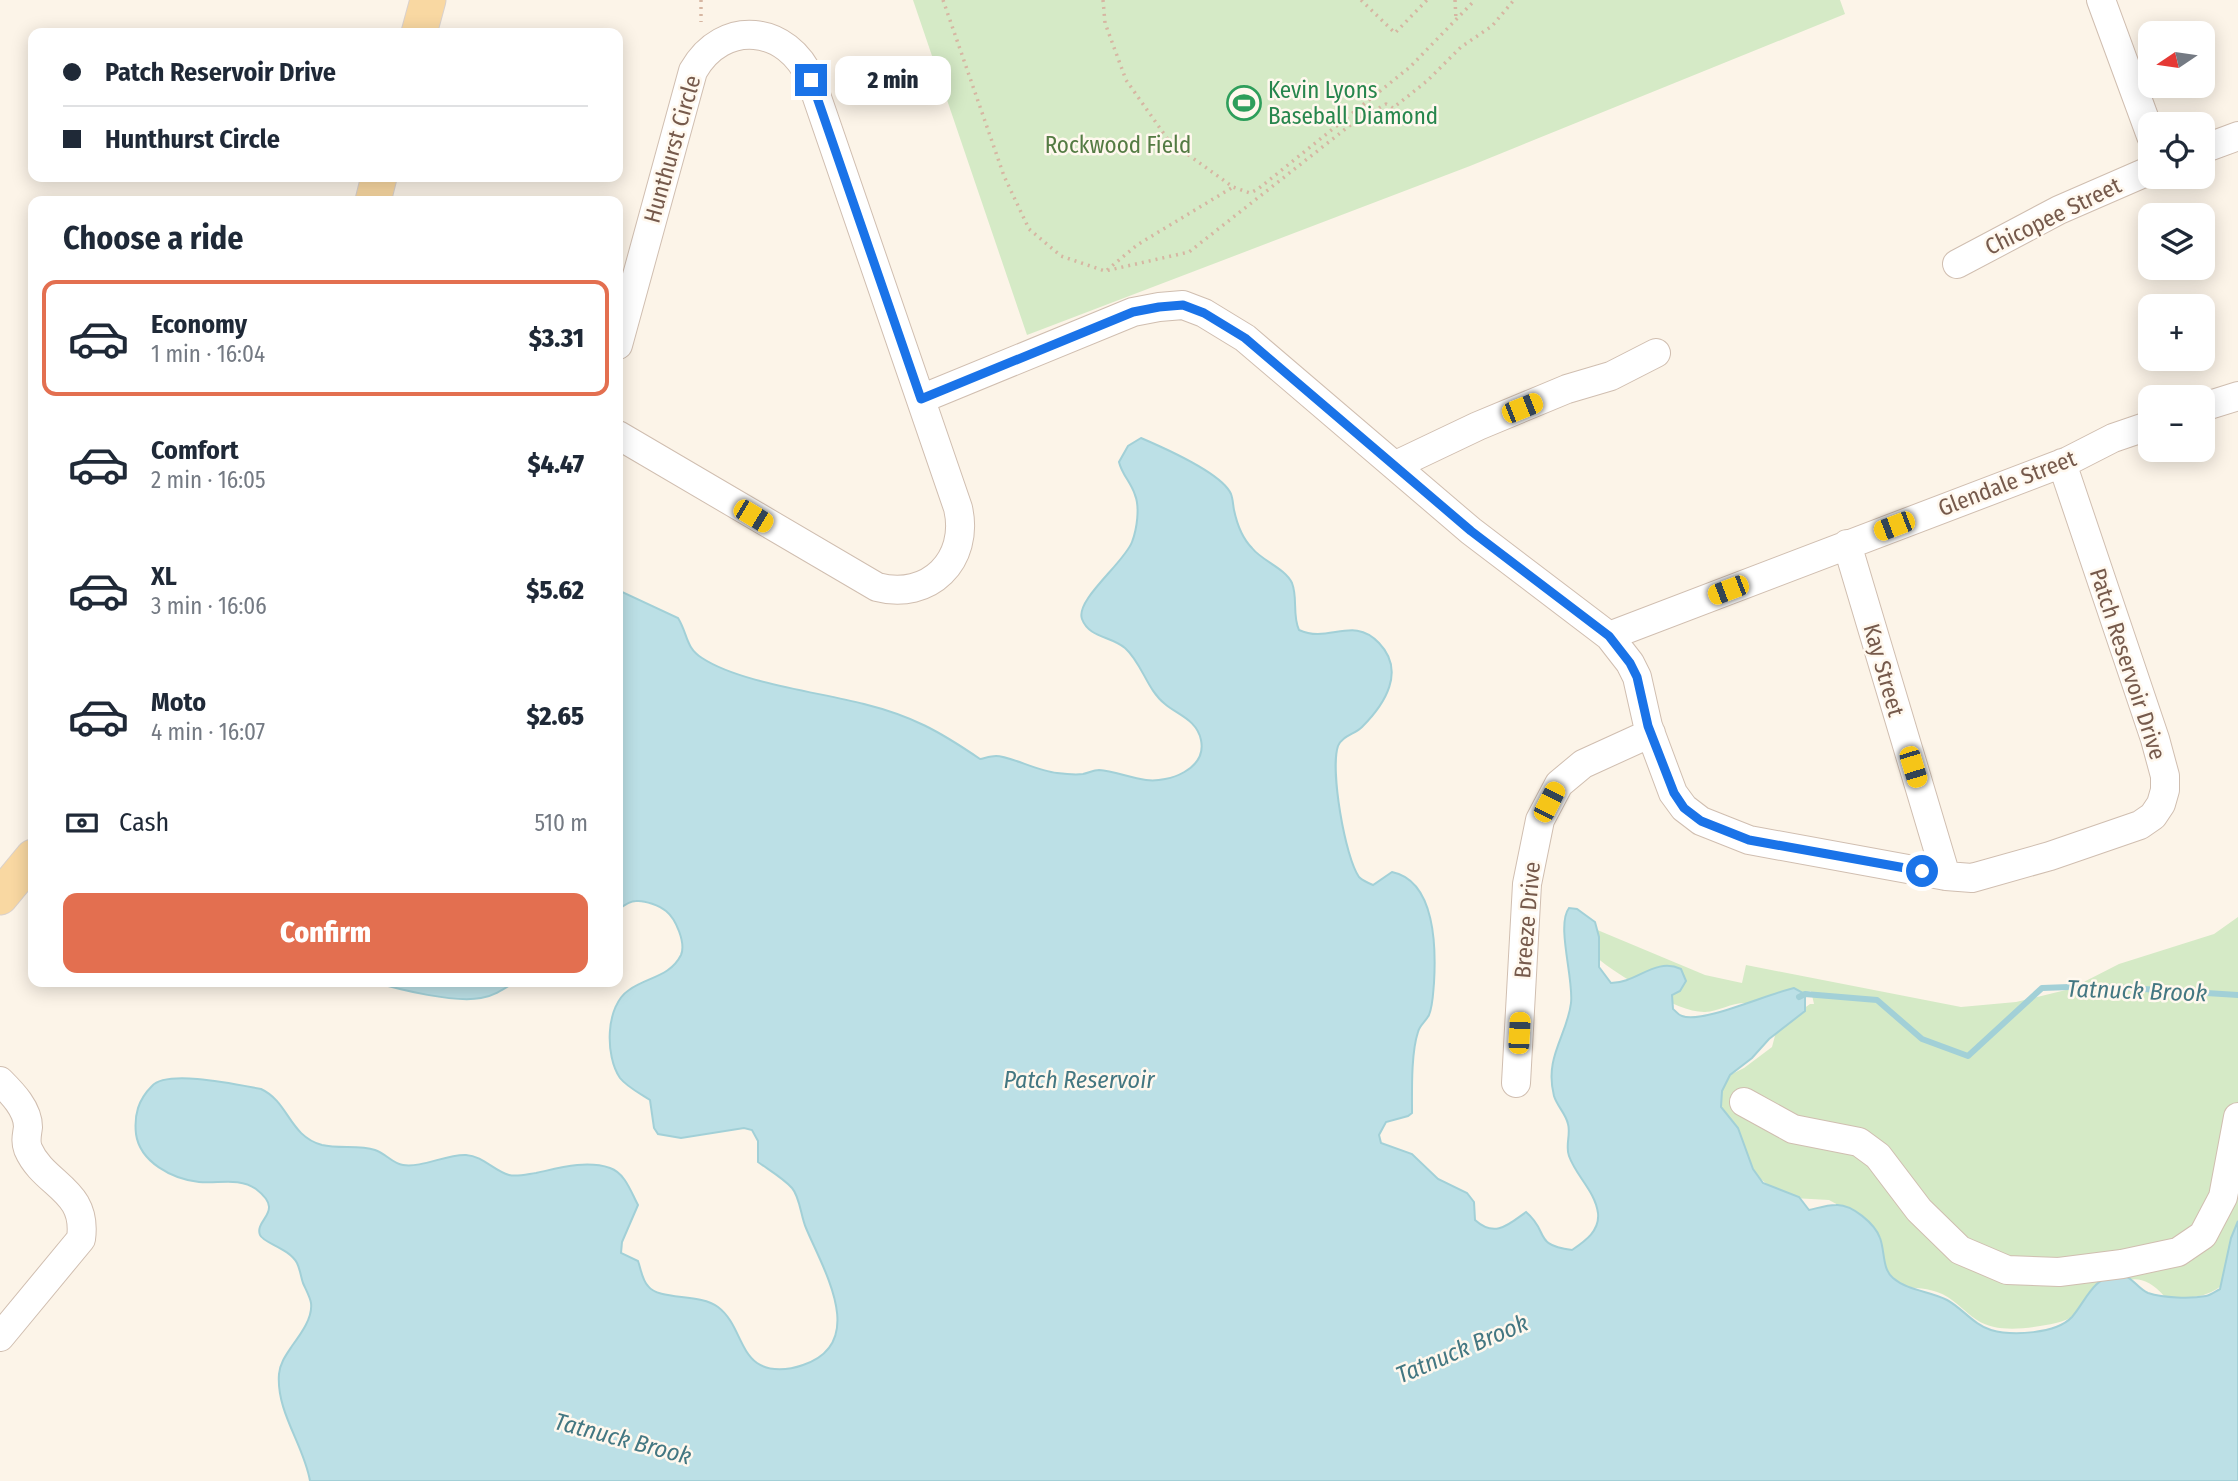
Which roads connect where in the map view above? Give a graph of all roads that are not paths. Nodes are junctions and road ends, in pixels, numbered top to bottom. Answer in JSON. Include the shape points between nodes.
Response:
{"nodes":[{"id":1,"x":428,"y":0,"type":"edge"},
{"id":2,"x":2101,"y":0,"type":"edge"},
{"id":3,"x":420,"y":28,"type":"edge"},
{"id":4,"x":2142,"y":112,"type":"edge"},
{"id":5,"x":2238,"y":136,"type":"edge"},
{"id":6,"x":2215,"y":145,"type":"edge"},
{"id":7,"x":2138,"y":176,"type":"edge"},
{"id":8,"x":1957,"y":264,"type":"dead end"},
{"id":9,"x":623,"y":327,"type":"edge"},
{"id":10,"x":1656,"y":352,"type":"dead end"},
{"id":11,"x":2238,"y":396,"type":"edge"},
{"id":12,"x":921,"y":399,"type":"junction"},
{"id":13,"x":2215,"y":403,"type":"edge"},
{"id":14,"x":2138,"y":429,"type":"edge"},
{"id":15,"x":623,"y":438,"type":"edge"},
{"id":16,"x":2062,"y":463,"type":"junction"},
{"id":17,"x":1396,"y":465,"type":"junction"},
{"id":18,"x":1847,"y":544,"type":"junction"},
{"id":19,"x":1609,"y":636,"type":"junction"},
{"id":20,"x":1651,"y":733,"type":"junction"},
{"id":21,"x":28,"y":863,"type":"edge"},
{"id":22,"x":1947,"y":876,"type":"junction"},
{"id":23,"x":0,"y":897,"type":"edge"},
{"id":24,"x":0,"y":1081,"type":"edge"},
{"id":25,"x":1516,"y":1083,"type":"dead end"},
{"id":26,"x":1744,"y":1102,"type":"dead end"},
{"id":27,"x":2238,"y":1117,"type":"edge"},
{"id":28,"x":0,"y":1337,"type":"edge"}],
"edges":[{"from":1,"to":3,"type":"main road"},
{"from":2,"to":4,"type":"street"},
{"from":5,"to":6,"type":"street"},
{"from":7,"to":8,"type":"street","name":"Chicopee Street","via":[[2059,210]]},
{"from":9,"to":12,"type":"street","name":"Hunthurst Circle","via":[[693,71],[704,54],[720,42],[740,36],[770,38],[788,47],[807,70]]},
{"from":10,"to":17,"type":"street","via":[[1611,376],[1567,389]]},
{"from":11,"to":13,"type":"street"},
{"from":12,"to":15,"type":"street","name":"Hunthurst Circle","via":[[961,528],[957,549],[946,568],[909,590],[887,590],[866,583]]},
{"from":12,"to":17,"type":"street","via":[[1133,312],[1183,305],[1245,338]]},
{"from":14,"to":16,"type":"street","name":"Glendale Street"},
{"from":16,"to":18,"type":"street","name":"Glendale Street"},
{"from":16,"to":22,"type":"street","name":"Patch Reservoir Drive","via":[[2155,739],[2165,776],[2161,804],[2140,825],[2076,847],[1972,878]]},
{"from":17,"to":19,"type":"street","via":[[1471,531]]},
{"from":18,"to":19,"type":"street","name":"Glendale Street"},
{"from":18,"to":22,"type":"street","name":"Kay Street"},
{"from":19,"to":20,"type":"street","name":"Patch Reservoir Drive","via":[[1637,677]]},
{"from":20,"to":22,"type":"street","name":"Patch Reservoir Drive","via":[[1674,793],[1701,821],[1749,840]]},
{"from":20,"to":25,"type":"street","name":"Breeze Drive","via":[[1583,764],[1559,783],[1540,820],[1527,884]]},
{"from":21,"to":23,"type":"main road"},
{"from":24,"to":28,"type":"street","via":[[24,1111],[26,1141],[33,1157],[78,1205],[82,1220],[81,1239]]},
{"from":26,"to":27,"type":"street","via":[[1793,1129],[1859,1142],[1878,1156],[1919,1210],[1960,1250],[2007,1270],[2059,1272],[2178,1252],[2203,1235],[2224,1196]]}]}
